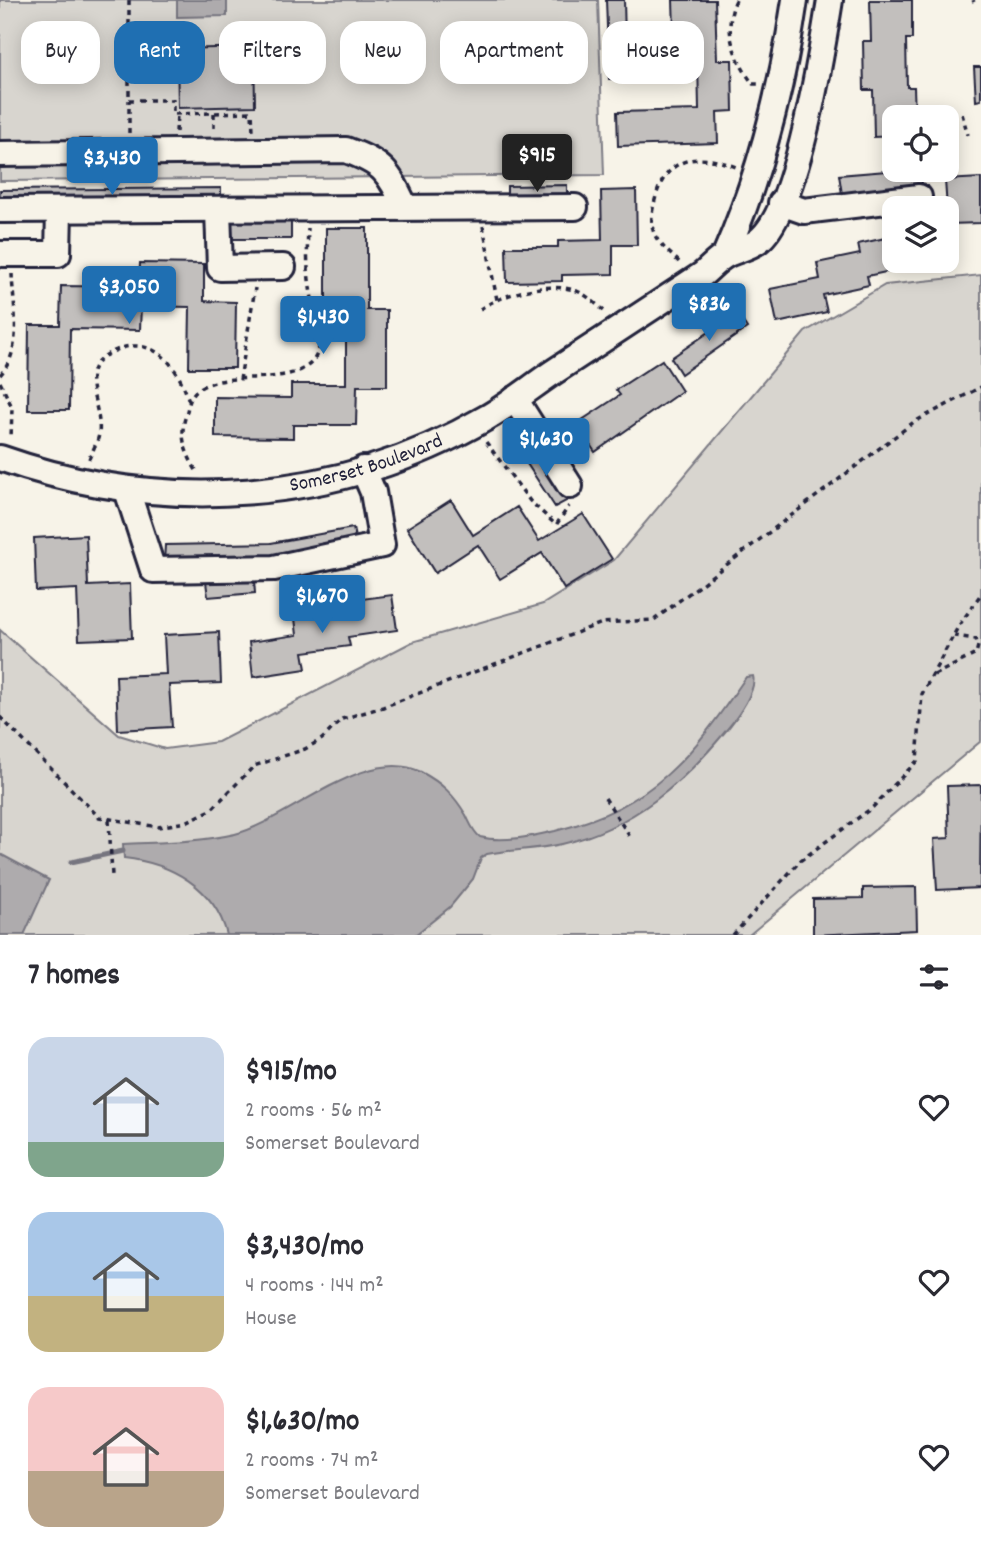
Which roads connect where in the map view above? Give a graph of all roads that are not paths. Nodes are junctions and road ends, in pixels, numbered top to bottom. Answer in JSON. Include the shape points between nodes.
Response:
{"nodes":[{"id":1,"x":795,"y":0,"type":"edge"},
{"id":2,"x":830,"y":0,"type":"edge"},
{"id":3,"x":764,"y":151,"type":"junction"},
{"id":4,"x":799,"y":153,"type":"junction"},
{"id":5,"x":0,"y":154,"type":"edge"},
{"id":6,"x":882,"y":202,"type":"edge"},
{"id":7,"x":781,"y":203,"type":"junction"},
{"id":8,"x":405,"y":207,"type":"junction"},
{"id":9,"x":575,"y":207,"type":"dead end"},
{"id":10,"x":0,"y":210,"type":"edge"},
{"id":11,"x":59,"y":210,"type":"junction"},
{"id":12,"x":218,"y":210,"type":"junction"},
{"id":13,"x":6,"y":254,"type":"edge"},
{"id":14,"x":725,"y":256,"type":"junction"},
{"id":15,"x":283,"y":267,"type":"dead end"},
{"id":16,"x":514,"y":399,"type":"junction"},
{"id":17,"x":6,"y":448,"type":"edge"},
{"id":18,"x":363,"y":469,"type":"junction"},
{"id":19,"x":570,"y":486,"type":"road end"},
{"id":20,"x":127,"y":490,"type":"junction"}],
"edges":[{"from":1,"to":3,"type":"street","name":"Somerset Boulevard","via":[[780,91]]},
{"from":2,"to":4,"type":"street","name":"Somerset Boulevard"},
{"from":3,"to":4,"type":"street"},
{"from":3,"to":14,"type":"street","name":"Somerset Boulevard"},
{"from":4,"to":7,"type":"street","name":"Somerset Boulevard"},
{"from":5,"to":8,"type":"street","via":[[346,150],[377,162]]},
{"from":6,"to":7,"type":"street","via":[[804,211]]},
{"from":7,"to":14,"type":"street","name":"Somerset Boulevard","via":[[758,241]]},
{"from":8,"to":9,"type":"street"},
{"from":8,"to":12,"type":"street"},
{"from":10,"to":11,"type":"street"},
{"from":11,"to":12,"type":"street"},
{"from":11,"to":13,"type":"street","via":[[58,254]]},
{"from":12,"to":15,"type":"street","via":[[220,268]]},
{"from":14,"to":16,"type":"street","name":"Somerset Boulevard"},
{"from":16,"to":18,"type":"street","name":"Somerset Boulevard","via":[[422,450]]},
{"from":16,"to":19,"type":"street"},
{"from":17,"to":20,"type":"street","name":"Somerset Boulevard","via":[[78,480]]},
{"from":18,"to":20,"type":"street","name":"Somerset Boulevard","via":[[291,487],[225,495]]},
{"from":18,"to":20,"type":"street","via":[[373,492],[382,545],[274,568],[153,570]]}]}
